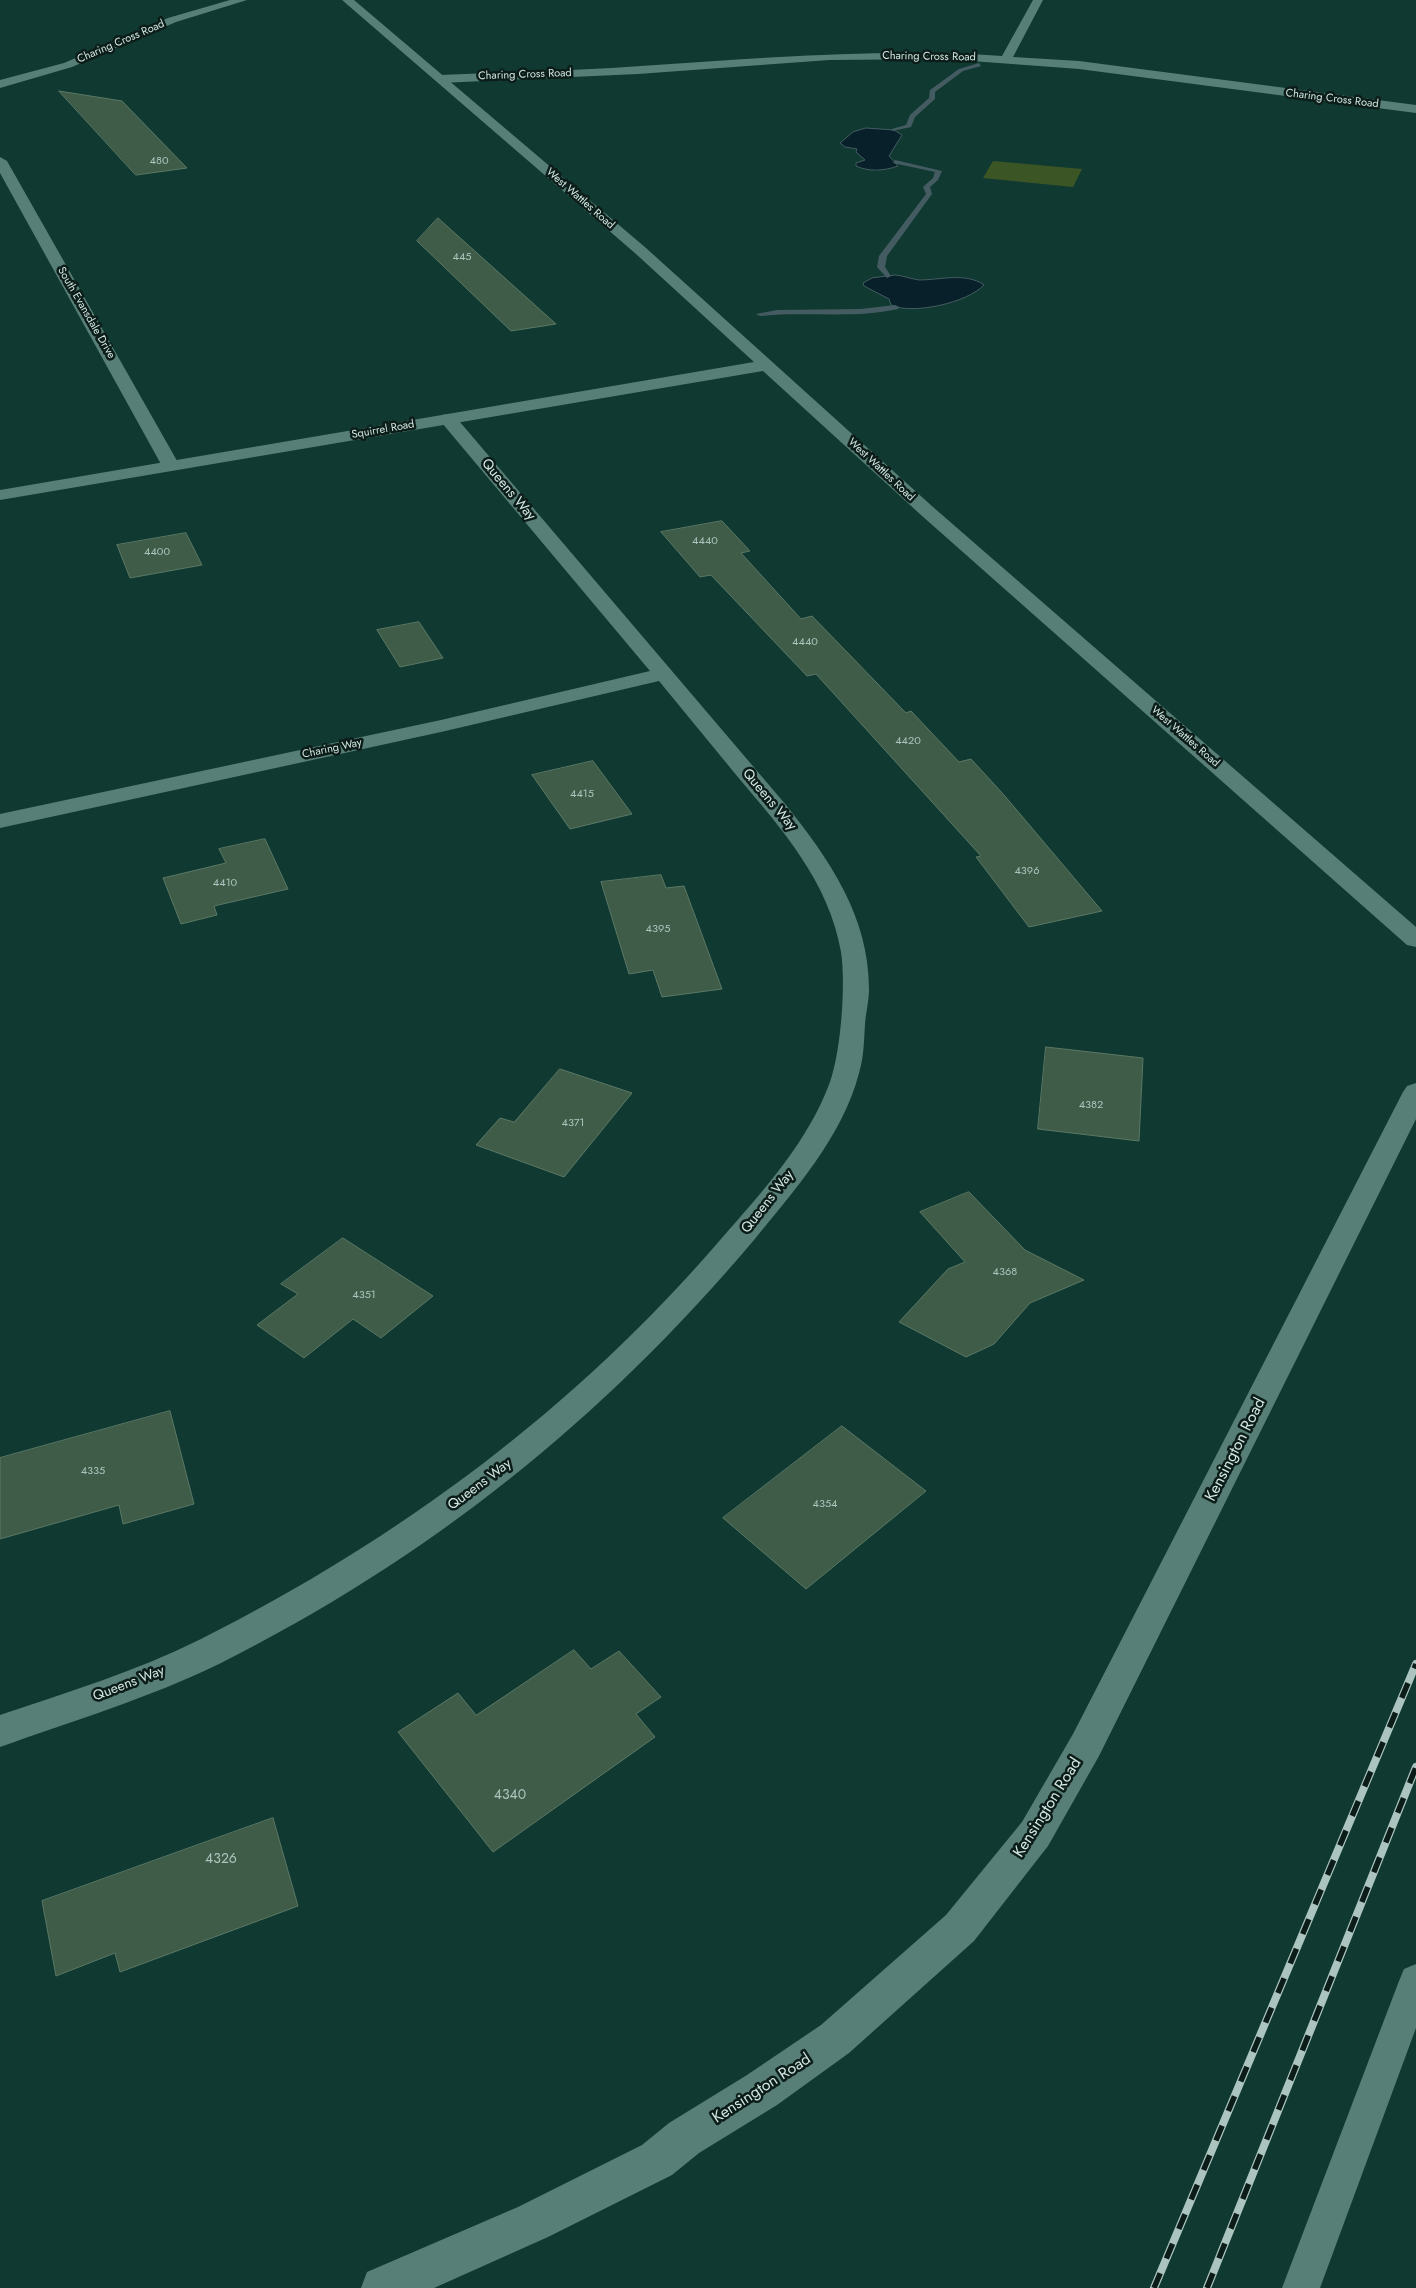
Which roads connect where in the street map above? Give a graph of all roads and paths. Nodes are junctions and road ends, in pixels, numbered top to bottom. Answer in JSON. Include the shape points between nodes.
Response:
{"nodes":[{"id":1,"x":242,"y":0,"type":"edge"},
{"id":2,"x":347,"y":0,"type":"edge"},
{"id":3,"x":1038,"y":0,"type":"edge"},
{"id":4,"x":1006,"y":59,"type":"junction"},
{"id":5,"x":440,"y":79,"type":"junction"},
{"id":6,"x":0,"y":84,"type":"edge"},
{"id":7,"x":1416,"y":109,"type":"edge"},
{"id":8,"x":0,"y":161,"type":"edge"},
{"id":9,"x":767,"y":365,"type":"junction"},
{"id":10,"x":448,"y":419,"type":"junction"},
{"id":11,"x":171,"y":466,"type":"junction"},
{"id":12,"x":0,"y":495,"type":"edge"},
{"id":13,"x":664,"y":674,"type":"junction"},
{"id":14,"x":0,"y":821,"type":"edge"},
{"id":15,"x":1416,"y":940,"type":"edge"},
{"id":16,"x":1416,"y":1092,"type":"edge"},
{"id":17,"x":0,"y":1731,"type":"edge"},
{"id":18,"x":1416,"y":1981,"type":"edge"},
{"id":19,"x":382,"y":2288,"type":"edge"},
{"id":20,"x":1301,"y":2288,"type":"edge"}],
"edges":[{"from":1,"to":6,"type":"street","name":"Charing Cross Road","via":[[172,20],[68,65]]},
{"from":2,"to":5,"type":"street","name":"West Wattles Road"},
{"from":3,"to":4,"type":"street"},
{"from":4,"to":5,"type":"street","name":"Charing Cross Road","via":[[846,57]]},
{"from":4,"to":7,"type":"street","name":"Charing Cross Road","via":[[1079,65]]},
{"from":5,"to":9,"type":"street","name":"West Wattles Road","via":[[641,251]]},
{"from":8,"to":11,"type":"street","name":"South Evansdale Drive"},
{"from":9,"to":10,"type":"street","name":"Squirrel Road"},
{"from":9,"to":15,"type":"street","name":"West Wattles Road","via":[[934,518]]},
{"from":10,"to":11,"type":"street","name":"Squirrel Road"},
{"from":10,"to":13,"type":"street","name":"Queens Way"},
{"from":11,"to":12,"type":"street","name":"Squirrel Road"},
{"from":13,"to":14,"type":"street","name":"Charing Way","via":[[432,728]]},
{"from":13,"to":17,"type":"street","name":"Queens Way","via":[[805,844],[837,896],[846,921],[857,986],[845,1078],[827,1119],[785,1182],[688,1298],[572,1410],[466,1497],[336,1582],[193,1659]]},
{"from":16,"to":19,"type":"street","name":"Kensington Road","via":[[1086,1745],[1035,1834],[960,1928],[858,2020],[812,2056],[684,2138],[657,2160],[533,2222]]},
{"from":18,"to":20,"type":"lane"}]}
